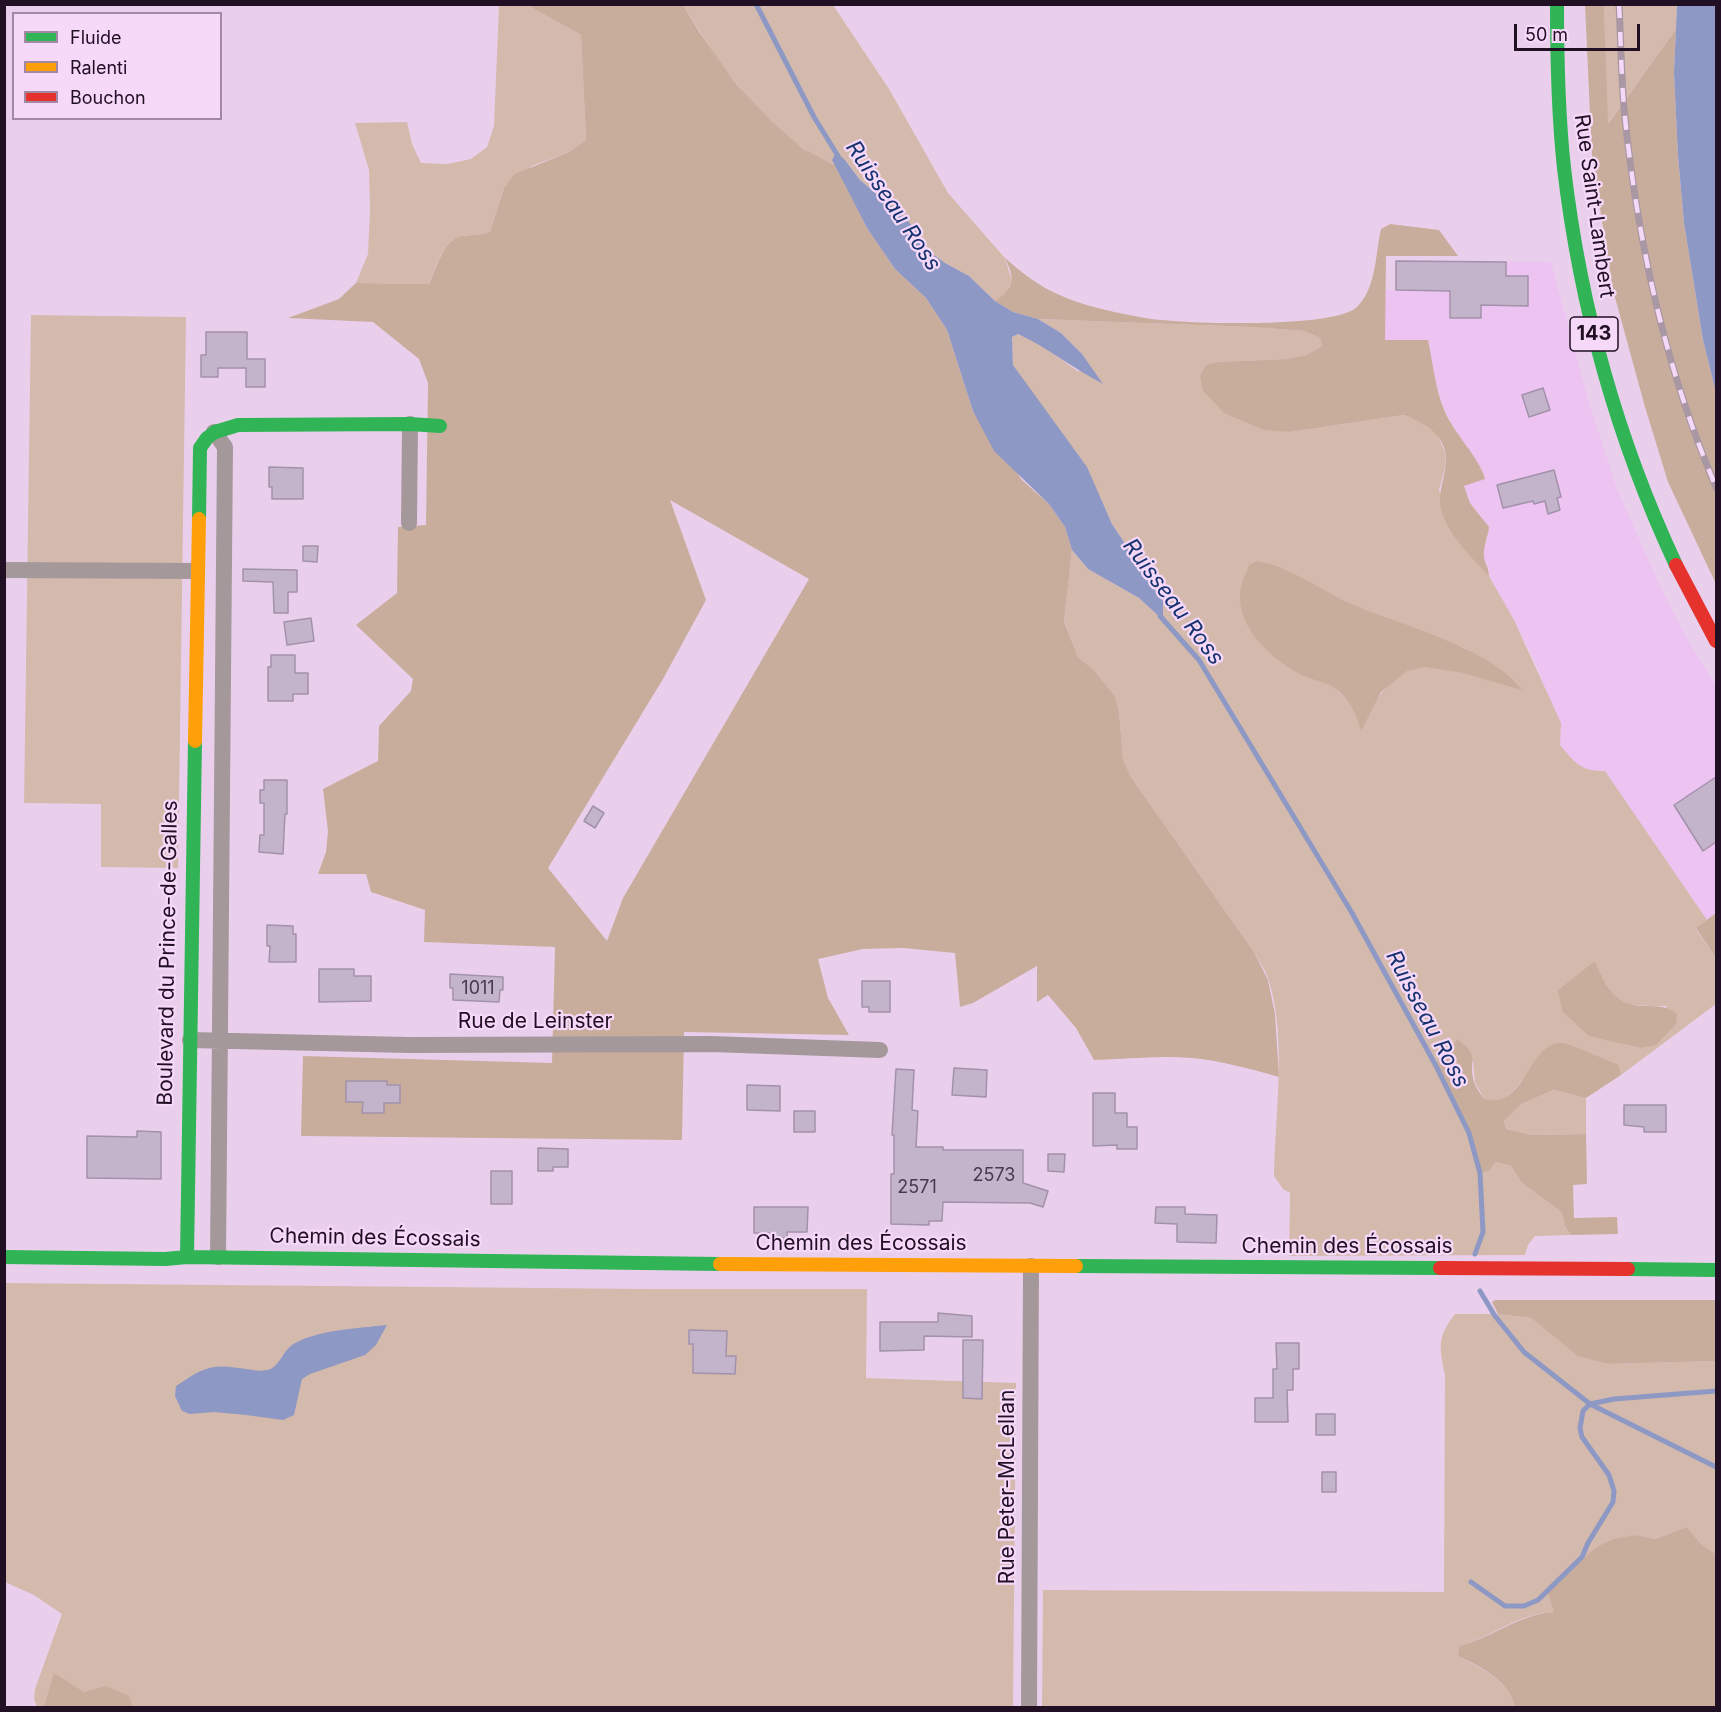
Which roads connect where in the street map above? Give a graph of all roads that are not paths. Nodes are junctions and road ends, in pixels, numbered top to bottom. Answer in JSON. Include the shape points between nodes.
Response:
{"nodes":[{"id":1,"x":1557,"y":4,"type":"edge"},
{"id":2,"x":410,"y":424,"type":"junction"},
{"id":3,"x":440,"y":426,"type":"dead end"},
{"id":4,"x":214,"y":432,"type":"junction"},
{"id":5,"x":409,"y":523,"type":"dead end"},
{"id":6,"x":4,"y":570,"type":"edge"},
{"id":7,"x":197,"y":571,"type":"junction"},
{"id":8,"x":1716,"y":641,"type":"edge"},
{"id":9,"x":196,"y":649,"type":"junction"},
{"id":10,"x":223,"y":650,"type":"junction"},
{"id":11,"x":190,"y":1040,"type":"junction"},
{"id":12,"x":220,"y":1041,"type":"junction"},
{"id":13,"x":880,"y":1050,"type":"dead end"},
{"id":14,"x":4,"y":1257,"type":"edge"},
{"id":15,"x":187,"y":1257,"type":"junction"},
{"id":16,"x":218,"y":1257,"type":"junction"},
{"id":17,"x":1030,"y":1266,"type":"junction"},
{"id":18,"x":1716,"y":1270,"type":"edge"},
{"id":19,"x":1029,"y":1707,"type":"edge"}],
"edges":[{"from":1,"to":8,"type":"main road","name":"Rue Saint-Lambert","number":"143","via":[[1564,168],[1577,257],[1596,344],[1622,430],[1654,514]]},
{"from":2,"to":3,"type":"main road"},
{"from":2,"to":4,"type":"main road","via":[[256,424]]},
{"from":2,"to":5,"type":"street"},
{"from":4,"to":7,"type":"main road","name":"Boulevard du Prince-de-Galles","via":[[205,437],[200,448]]},
{"from":4,"to":10,"type":"street","via":[[225,447]]},
{"from":6,"to":7,"type":"street"},
{"from":7,"to":9,"type":"main road","name":"Boulevard du Prince-de-Galles"},
{"from":9,"to":10,"type":"street"},
{"from":9,"to":11,"type":"main road","name":"Boulevard du Prince-de-Galles"},
{"from":10,"to":12,"type":"street"},
{"from":11,"to":12,"type":"street","name":"Rue de Leinster"},
{"from":11,"to":15,"type":"main road","name":"Boulevard du Prince-de-Galles"},
{"from":12,"to":13,"type":"street","name":"Rue de Leinster","via":[[711,1044]]},
{"from":12,"to":16,"type":"street"},
{"from":14,"to":15,"type":"main road","name":"Chemin des Écossais"},
{"from":15,"to":16,"type":"main road","name":"Chemin des Écossais"},
{"from":16,"to":17,"type":"main road","name":"Chemin des Écossais"},
{"from":17,"to":18,"type":"main road","name":"Chemin des Écossais"},
{"from":17,"to":19,"type":"street","name":"Rue Peter-McLellan"}]}
